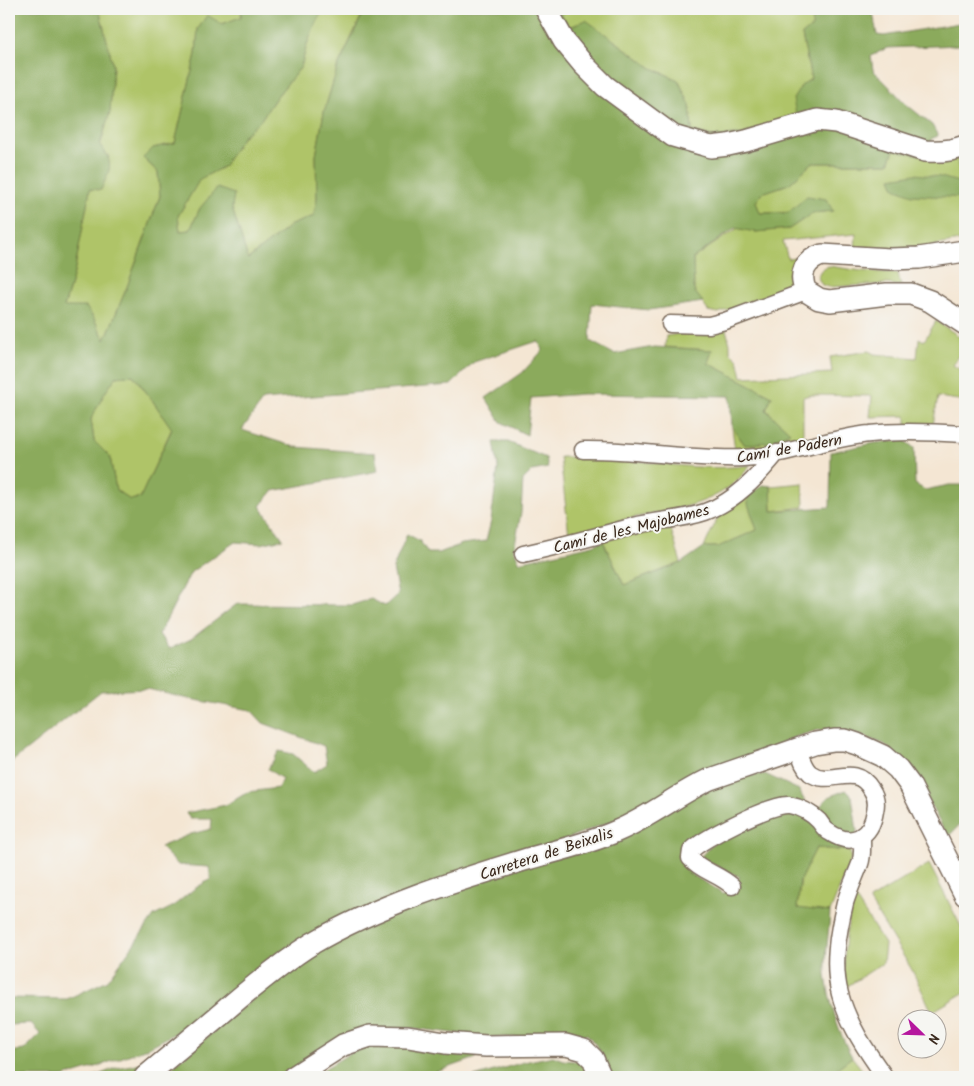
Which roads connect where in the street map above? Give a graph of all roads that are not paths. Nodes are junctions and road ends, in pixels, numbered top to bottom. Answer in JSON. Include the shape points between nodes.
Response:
{"nodes":[{"id":1,"x":546,"y":9,"type":"edge"},
{"id":2,"x":965,"y":146,"type":"edge"},
{"id":3,"x":965,"y":251,"type":"edge"},
{"id":4,"x":806,"y":291,"type":"junction"},
{"id":5,"x":670,"y":324,"type":"dead end"},
{"id":6,"x":965,"y":324,"type":"edge"},
{"id":7,"x":965,"y":434,"type":"edge"},
{"id":8,"x":583,"y":450,"type":"dead end"},
{"id":9,"x":778,"y":452,"type":"junction"},
{"id":10,"x":523,"y":554,"type":"dead end"},
{"id":11,"x":798,"y":749,"type":"junction"},
{"id":12,"x":862,"y":838,"type":"junction"},
{"id":13,"x":732,"y":886,"type":"dead end"},
{"id":14,"x":965,"y":895,"type":"edge"},
{"id":15,"x":145,"y":1077,"type":"edge"},
{"id":16,"x":293,"y":1077,"type":"edge"},
{"id":17,"x":601,"y":1077,"type":"edge"},
{"id":18,"x":885,"y":1077,"type":"edge"}],
"edges":[{"from":1,"to":2,"type":"main road","via":[[564,41],[605,86],[673,136],[697,144],[711,147],[728,145],[817,120],[836,122],[925,151]]},
{"from":3,"to":4,"type":"main road","via":[[900,259],[822,255],[806,264],[802,275]]},
{"from":4,"to":5,"type":"street","via":[[709,325]]},
{"from":4,"to":6,"type":"main road","via":[[830,301],[911,294],[930,301]]},
{"from":7,"to":9,"type":"street","name":"Camí de Padern","via":[[870,434]]},
{"from":8,"to":9,"type":"street","name":"Camí de Padern","via":[[614,449],[716,458],[745,458]]},
{"from":9,"to":10,"type":"street","name":"Camí de les Majobames","via":[[754,481],[705,512]]},
{"from":11,"to":12,"type":"street","via":[[810,773],[826,778],[848,774],[868,784],[875,794],[876,805],[872,823]]},
{"from":11,"to":14,"type":"main road","name":"Carretera de Beixalis","via":[[814,743],[845,740],[883,756],[898,769],[910,785]]},
{"from":11,"to":15,"type":"main road","name":"Carretera de Beixalis","via":[[710,779],[618,831],[490,870],[387,907],[348,925],[268,974]]},
{"from":12,"to":13,"type":"street","via":[[845,839],[829,832],[815,817],[798,808],[787,805],[763,811],[690,851],[690,858],[697,866]]},
{"from":12,"to":18,"type":"street","via":[[860,863],[841,921],[837,971],[840,994],[851,1020]]},
{"from":16,"to":17,"type":"main road","via":[[343,1045],[370,1036],[486,1046],[566,1045],[584,1050],[593,1059]]}]}
